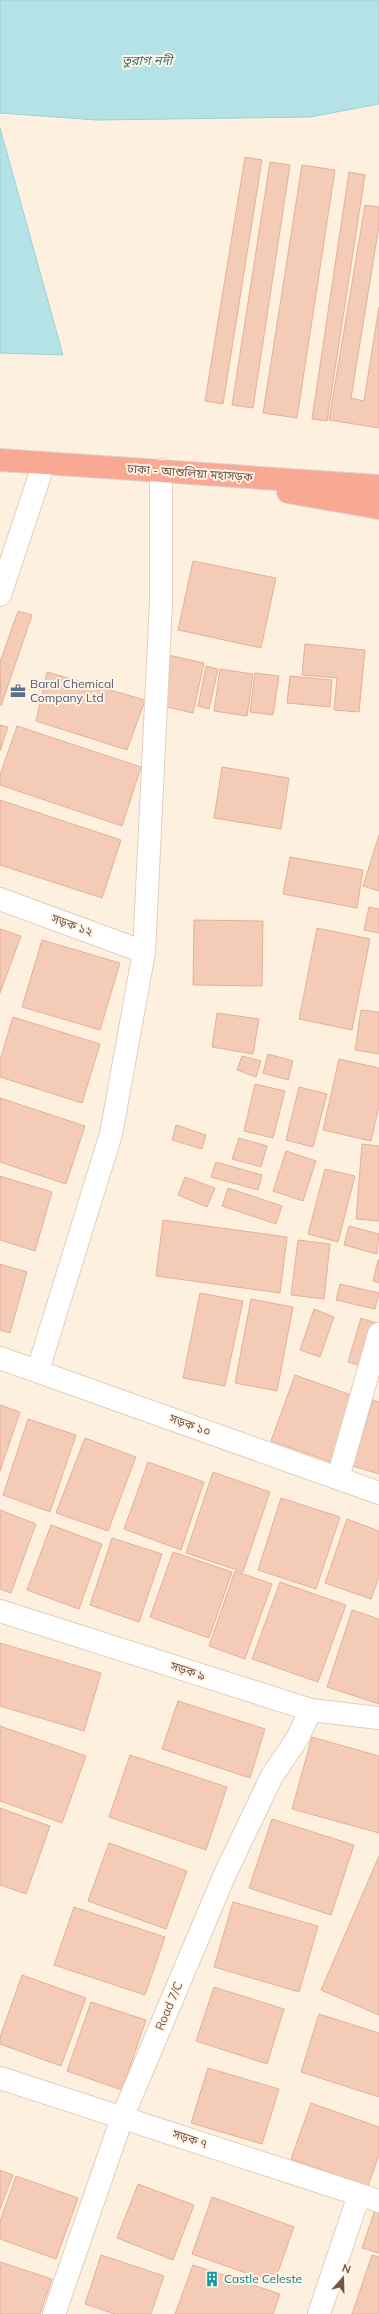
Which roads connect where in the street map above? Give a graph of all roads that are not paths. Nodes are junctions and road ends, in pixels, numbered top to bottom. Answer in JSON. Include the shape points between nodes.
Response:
{"nodes":[{"id":1,"x":0,"y":460,"type":"edge"},
{"id":2,"x":44,"y":463,"type":"junction"},
{"id":3,"x":160,"y":470,"type":"junction"},
{"id":4,"x":379,"y":486,"type":"edge"},
{"id":5,"x":379,"y":508,"type":"edge"},
{"id":6,"x":0,"y":595,"type":"edge"},
{"id":7,"x":0,"y":899,"type":"edge"},
{"id":8,"x":144,"y":952,"type":"junction"},
{"id":9,"x":379,"y":1334,"type":"edge"},
{"id":10,"x":0,"y":1358,"type":"edge"},
{"id":11,"x":38,"y":1370,"type":"junction"},
{"id":12,"x":338,"y":1478,"type":"junction"},
{"id":13,"x":379,"y":1493,"type":"edge"},
{"id":14,"x":0,"y":1611,"type":"edge"},
{"id":15,"x":311,"y":1710,"type":"junction"},
{"id":16,"x":379,"y":1718,"type":"edge"},
{"id":17,"x":0,"y":2078,"type":"edge"},
{"id":18,"x":122,"y":2118,"type":"junction"},
{"id":19,"x":369,"y":2198,"type":"edge"},
{"id":20,"x":54,"y":2314,"type":"edge"},
{"id":21,"x":319,"y":2314,"type":"edge"}],
"edges":[{"from":1,"to":2,"type":"highway","name":"ঢাকা - আশুলিয়া মহাসড়ক"},
{"from":2,"to":3,"type":"highway","name":"ঢাকা - আশুলিয়া মহাসড়ক"},
{"from":2,"to":6,"type":"street"},
{"from":3,"to":4,"type":"highway","name":"ঢাকা - আশুলিয়া মহাসড়ক"},
{"from":3,"to":5,"type":"highway"},
{"from":3,"to":8,"type":"street","via":[[161,602]]},
{"from":7,"to":8,"type":"street","name":"সড়ক ১২"},
{"from":8,"to":11,"type":"street","via":[[111,1134]]},
{"from":9,"to":12,"type":"street"},
{"from":10,"to":11,"type":"street","name":"সড়ক ১০"},
{"from":11,"to":12,"type":"street","name":"সড়ক ১০"},
{"from":12,"to":13,"type":"street","name":"সড়ক ১০"},
{"from":14,"to":15,"type":"street","name":"সড়ক ৯"},
{"from":15,"to":16,"type":"street","name":"সড়ক ৯"},
{"from":15,"to":18,"type":"street","name":"Road 7/C","via":[[297,1739],[272,1776],[225,1874]]},
{"from":17,"to":18,"type":"street","name":"সড়ক ৭"},
{"from":18,"to":19,"type":"street","name":"সড়ক ৭"},
{"from":18,"to":20,"type":"street","name":"Road 7/C"},
{"from":19,"to":21,"type":"street"}]}
